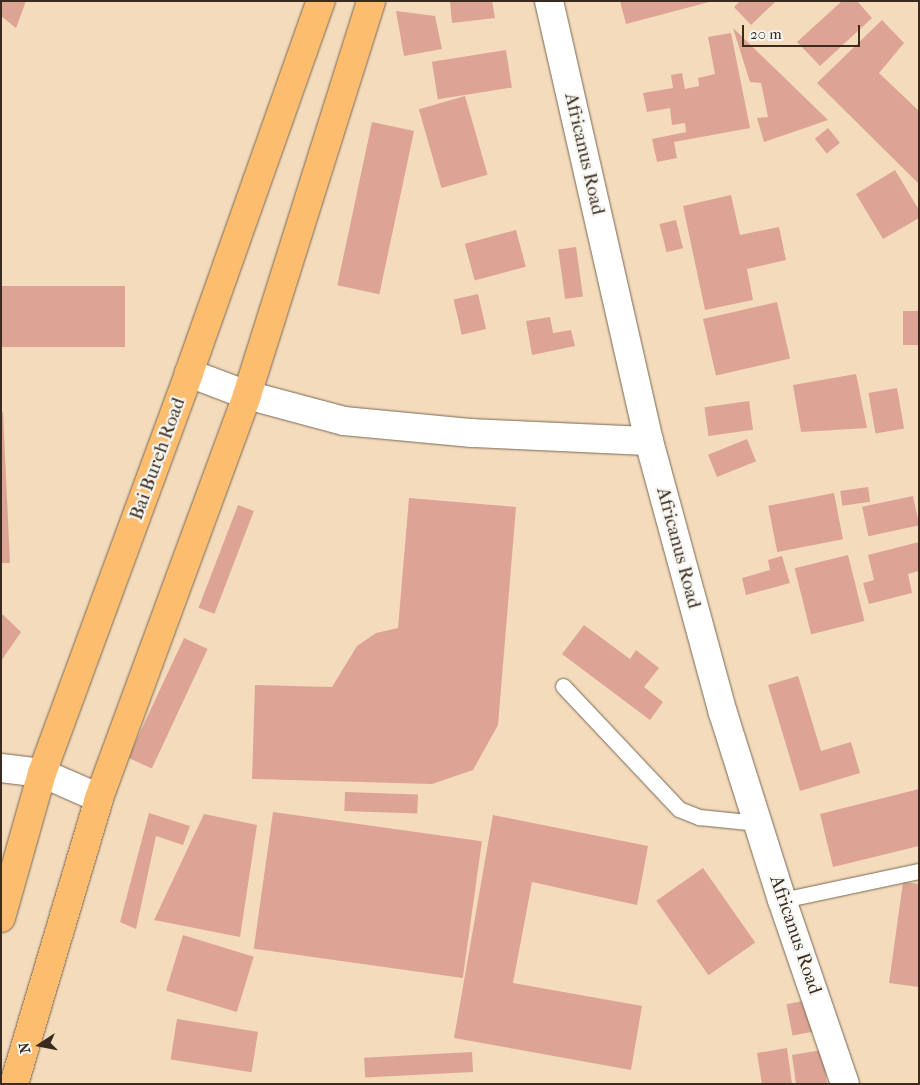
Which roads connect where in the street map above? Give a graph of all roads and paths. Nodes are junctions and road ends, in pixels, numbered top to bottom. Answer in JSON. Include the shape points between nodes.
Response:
{"nodes":[{"id":1,"x":321,"y":1,"type":"edge"},
{"id":2,"x":371,"y":1,"type":"edge"},
{"id":3,"x":549,"y":1,"type":"edge"},
{"id":4,"x":189,"y":373,"type":"junction"},
{"id":5,"x":247,"y":395,"type":"junction"},
{"id":6,"x":649,"y":441,"type":"junction"},
{"id":7,"x":563,"y":686,"type":"dead end"},
{"id":8,"x":1,"y":768,"type":"edge"},
{"id":9,"x":42,"y":773,"type":"junction"},
{"id":10,"x":99,"y":798,"type":"junction"},
{"id":11,"x":758,"y":823,"type":"junction"},
{"id":12,"x":919,"y":871,"type":"edge"},
{"id":13,"x":782,"y":900,"type":"junction"},
{"id":14,"x":1,"y":918,"type":"edge"},
{"id":15,"x":14,"y":1084,"type":"edge"},
{"id":16,"x":845,"y":1084,"type":"edge"}],
"edges":[{"from":1,"to":4,"type":"highway","name":"Bai Bureh Road"},
{"from":2,"to":5,"type":"highway"},
{"from":3,"to":6,"type":"street","name":"Africanus Road"},
{"from":4,"to":5,"type":"street"},
{"from":4,"to":9,"type":"highway","name":"Bai Bureh Road"},
{"from":5,"to":6,"type":"street","via":[[344,421],[472,433]]},
{"from":5,"to":10,"type":"highway"},
{"from":6,"to":11,"type":"street","name":"Africanus Road","via":[[723,713]]},
{"from":7,"to":11,"type":"lane","via":[[679,809],[698,817]]},
{"from":8,"to":9,"type":"street"},
{"from":9,"to":10,"type":"street"},
{"from":9,"to":14,"type":"highway","name":"Bai Bureh Road"},
{"from":10,"to":15,"type":"highway"},
{"from":11,"to":13,"type":"street","name":"Africanus Road"},
{"from":12,"to":13,"type":"lane"},
{"from":13,"to":16,"type":"street","name":"Africanus Road"}]}
